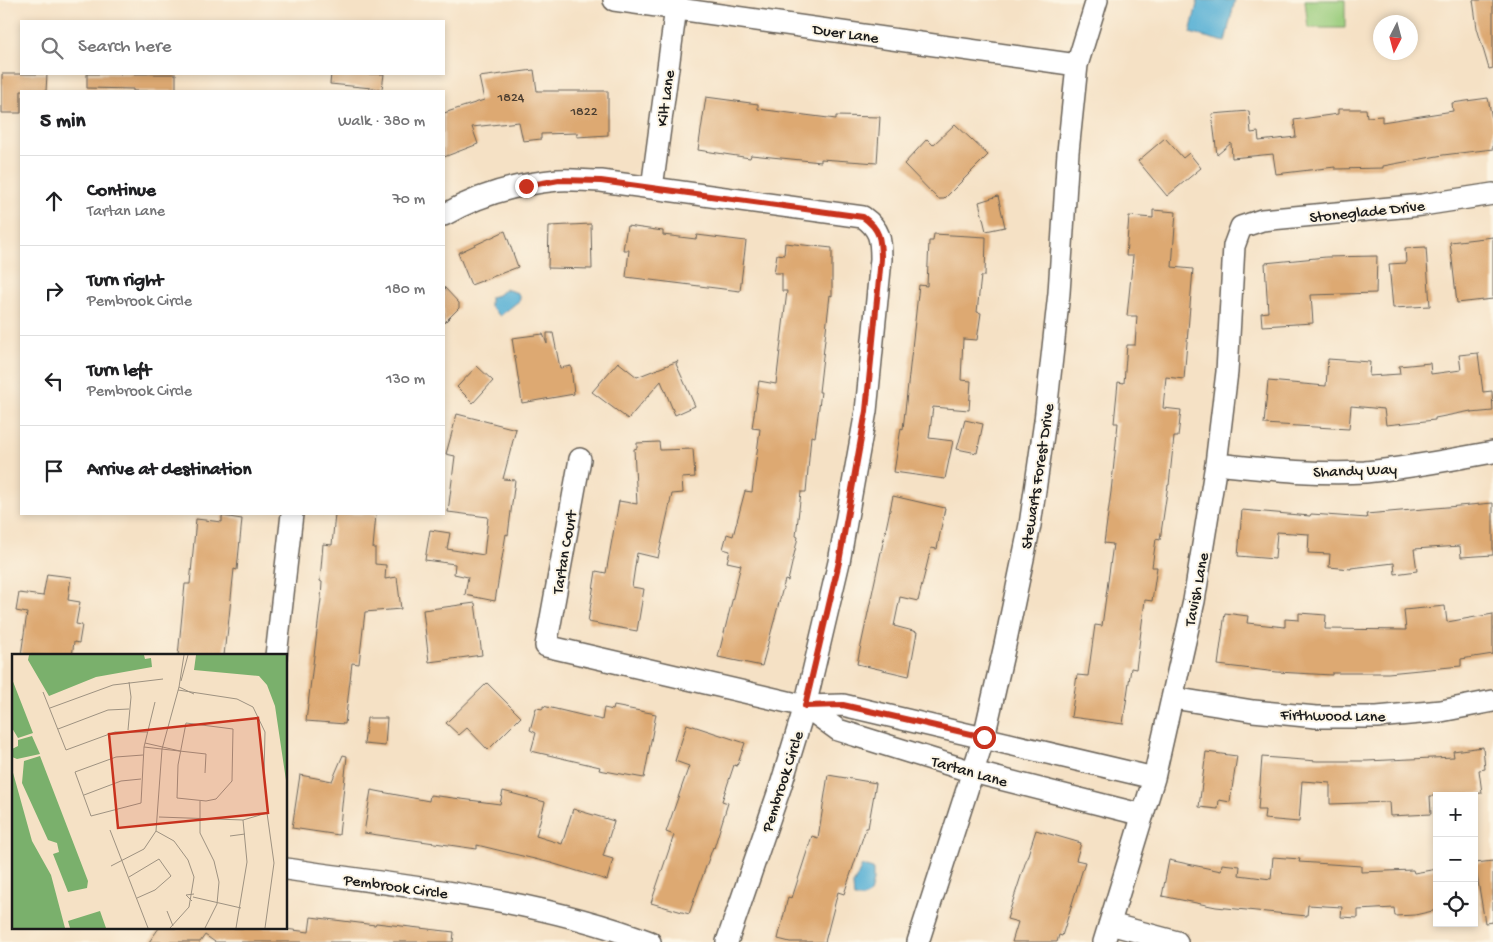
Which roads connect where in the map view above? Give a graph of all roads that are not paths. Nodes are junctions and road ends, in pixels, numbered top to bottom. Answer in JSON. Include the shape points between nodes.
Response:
{"nodes":[{"id":1,"x":614,"y":0,"type":"edge"},
{"id":2,"x":1097,"y":0,"type":"edge"},
{"id":3,"x":677,"y":4,"type":"edge"},
{"id":4,"x":1077,"y":65,"type":"junction"},
{"id":5,"x":652,"y":188,"type":"junction"},
{"id":6,"x":1493,"y":194,"type":"edge"},
{"id":7,"x":445,"y":214,"type":"edge"},
{"id":8,"x":1241,"y":227,"type":"joint"},
{"id":9,"x":1493,"y":452,"type":"edge"},
{"id":10,"x":580,"y":459,"type":"dead end"},
{"id":11,"x":1216,"y":464,"type":"junction"},
{"id":12,"x":292,"y":515,"type":"edge"},
{"id":13,"x":546,"y":646,"type":"joint"},
{"id":14,"x":276,"y":654,"type":"edge"},
{"id":15,"x":1173,"y":698,"type":"junction"},
{"id":16,"x":1493,"y":701,"type":"edge"},
{"id":17,"x":805,"y":706,"type":"junction"},
{"id":18,"x":984,"y":737,"type":"junction"},
{"id":19,"x":973,"y":772,"type":"junction"},
{"id":20,"x":1154,"y":778,"type":"junction"},
{"id":21,"x":1143,"y":815,"type":"junction"},
{"id":22,"x":288,"y":870,"type":"edge"},
{"id":23,"x":1107,"y":933,"type":"edge"},
{"id":24,"x":650,"y":942,"type":"edge"},
{"id":25,"x":727,"y":942,"type":"edge"},
{"id":26,"x":918,"y":942,"type":"edge"},
{"id":27,"x":1177,"y":942,"type":"edge"}],
"edges":[{"from":1,"to":3,"type":"street","name":"Duer Lane"},
{"from":2,"to":4,"type":"street","name":"Stewarts Forest Drive"},
{"from":3,"to":4,"type":"street","name":"Duer Lane"},
{"from":3,"to":5,"type":"street","name":"Kilt Lane"},
{"from":4,"to":18,"type":"street","name":"Stewarts Forest Drive","via":[[1045,421],[1030,525]]},
{"from":5,"to":7,"type":"street","name":"Pembrook Circle","via":[[601,181],[559,180],[494,193],[462,204]]},
{"from":5,"to":17,"type":"street","name":"Pembrook Circle","via":[[863,217],[877,231],[881,243],[866,411],[839,562]]},
{"from":6,"to":8,"type":"street","name":"Stoneglade Drive","via":[[1422,205],[1262,220]]},
{"from":8,"to":11,"type":"street","name":"Tavish Lane","via":[[1234,246],[1227,372]]},
{"from":9,"to":11,"type":"street","name":"Shandy Way","via":[[1363,472],[1314,472]]},
{"from":10,"to":13,"type":"street","name":"Tartan Court"},
{"from":11,"to":15,"type":"street","name":"Tavish Lane","via":[[1194,601]]},
{"from":12,"to":14,"type":"street"},
{"from":13,"to":17,"type":"street","name":"Tartan Lane"},
{"from":15,"to":16,"type":"street","name":"Firthwood Lane","via":[[1253,712],[1316,716],[1441,711]]},
{"from":15,"to":20,"type":"street","name":"Tavish Lane"},
{"from":17,"to":18,"type":"street","name":"Tartan Lane","via":[[843,705]]},
{"from":17,"to":19,"type":"street","name":"Tartan Lane","via":[[838,730]]},
{"from":17,"to":25,"type":"street","name":"Pembrook Circle","via":[[782,786]]},
{"from":18,"to":19,"type":"street","name":"Stewarts Forest Drive"},
{"from":18,"to":20,"type":"street","name":"Tartan Lane"},
{"from":19,"to":21,"type":"street","name":"Tartan Lane"},
{"from":19,"to":26,"type":"street","name":"Stewarts Forest Drive"},
{"from":20,"to":21,"type":"street","name":"Tavish Lane"},
{"from":21,"to":23,"type":"street","name":"Tavish Lane"},
{"from":22,"to":24,"type":"street","name":"Pembrook Circle","via":[[448,892],[542,909],[611,927]]},
{"from":23,"to":27,"type":"street"}]}
